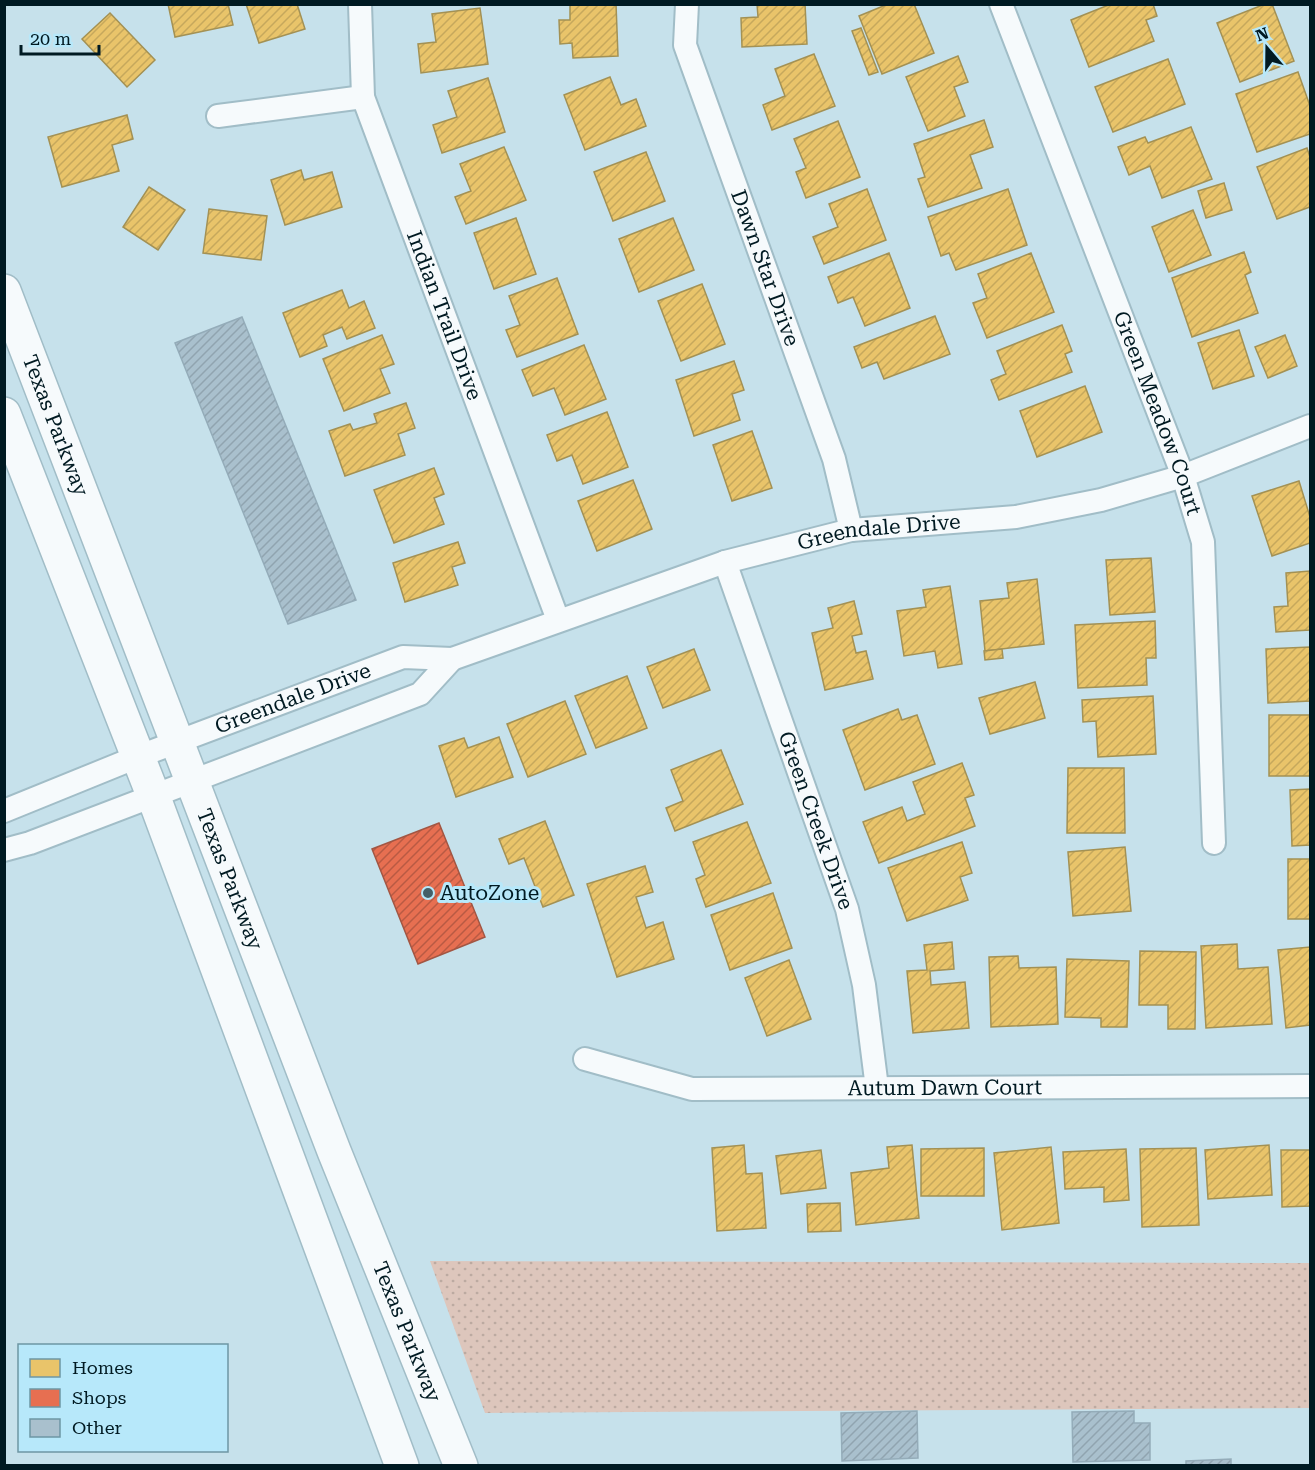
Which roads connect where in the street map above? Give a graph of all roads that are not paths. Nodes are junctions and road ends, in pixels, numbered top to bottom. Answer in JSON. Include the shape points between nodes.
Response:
{"nodes":[{"id":1,"x":360,"y":4,"type":"edge"},
{"id":2,"x":687,"y":4,"type":"edge"},
{"id":3,"x":1001,"y":4,"type":"edge"},
{"id":4,"x":363,"y":97,"type":"junction"},
{"id":5,"x":218,"y":116,"type":"dead end"},
{"id":6,"x":4,"y":291,"type":"edge"},
{"id":7,"x":4,"y":414,"type":"edge"},
{"id":8,"x":1311,"y":426,"type":"edge"},
{"id":9,"x":1184,"y":476,"type":"junction"},
{"id":10,"x":851,"y":530,"type":"junction"},
{"id":11,"x":725,"y":562,"type":"junction"},
{"id":12,"x":558,"y":620,"type":"junction"},
{"id":13,"x":452,"y":659,"type":"junction"},
{"id":14,"x":177,"y":742,"type":"junction"},
{"id":15,"x":137,"y":757,"type":"junction"},
{"id":16,"x":191,"y":780,"type":"junction"},
{"id":17,"x":153,"y":795,"type":"junction"},
{"id":18,"x":4,"y":812,"type":"edge"},
{"id":19,"x":1214,"y":843,"type":"dead end"},
{"id":20,"x":4,"y":850,"type":"edge"},
{"id":21,"x":585,"y":1059,"type":"dead end"},
{"id":22,"x":1311,"y":1086,"type":"edge"},
{"id":23,"x":877,"y":1088,"type":"junction"},
{"id":24,"x":402,"y":1466,"type":"edge"},
{"id":25,"x":460,"y":1466,"type":"edge"}],
"edges":[{"from":1,"to":4,"type":"street","name":"Indian Trail Drive"},
{"from":2,"to":10,"type":"street","name":"Dawn Star Drive","via":[[686,45],[834,459]]},
{"from":3,"to":9,"type":"street","name":"Green Meadow Court"},
{"from":4,"to":5,"type":"street"},
{"from":4,"to":12,"type":"street","name":"Indian Trail Drive"},
{"from":6,"to":14,"type":"main road","name":"Texas Parkway"},
{"from":7,"to":15,"type":"main road","name":"Texas Parkway"},
{"from":8,"to":9,"type":"street","name":"Greendale Drive"},
{"from":9,"to":10,"type":"street","name":"Greendale Drive","via":[[1101,500],[1016,517]]},
{"from":9,"to":19,"type":"street","name":"Green Meadow Court","via":[[1203,542]]},
{"from":10,"to":11,"type":"street","name":"Greendale Drive"},
{"from":11,"to":12,"type":"street","name":"Greendale Drive"},
{"from":11,"to":23,"type":"street","name":"Green Creek Drive","via":[[847,909],[864,985]]},
{"from":12,"to":13,"type":"street","name":"Greendale Drive"},
{"from":13,"to":14,"type":"street","name":"Greendale Drive","via":[[403,657]]},
{"from":13,"to":16,"type":"street","name":"Greendale Drive","via":[[420,694]]},
{"from":14,"to":15,"type":"street","name":"Greendale Drive"},
{"from":14,"to":16,"type":"main road","name":"Texas Parkway"},
{"from":15,"to":17,"type":"main road","name":"Texas Parkway"},
{"from":15,"to":18,"type":"street","name":"Greendale Drive"},
{"from":16,"to":17,"type":"street","name":"Greendale Drive"},
{"from":16,"to":25,"type":"main road","name":"Texas Parkway"},
{"from":17,"to":20,"type":"street","name":"Greendale Drive"},
{"from":17,"to":24,"type":"main road","name":"Texas Parkway"},
{"from":21,"to":23,"type":"street","name":"Autum Dawn Court","via":[[692,1089]]},
{"from":22,"to":23,"type":"street","name":"Autum Dawn Court"}]}
